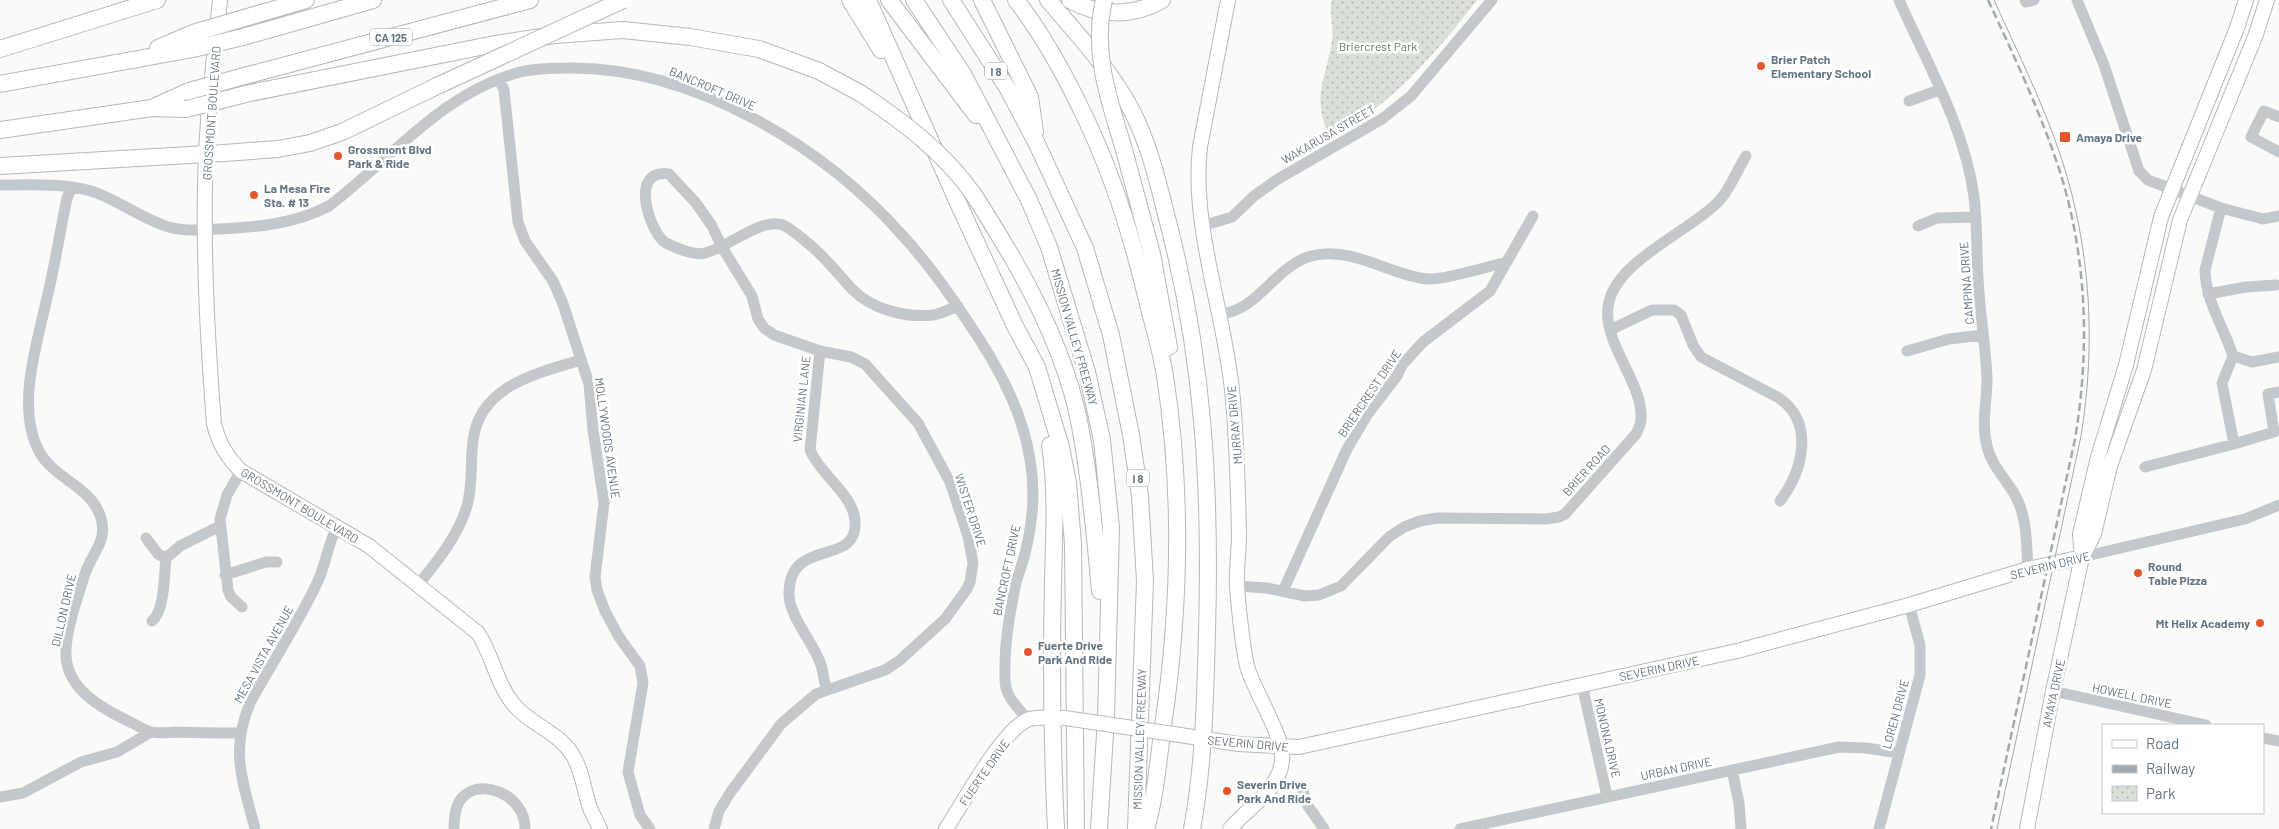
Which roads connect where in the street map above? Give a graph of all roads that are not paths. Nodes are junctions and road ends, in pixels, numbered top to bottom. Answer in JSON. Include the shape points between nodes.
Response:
{"nodes":[{"id":1,"x":157,"y":0,"type":"edge"},
{"id":2,"x":220,"y":0,"type":"edge"},
{"id":3,"x":290,"y":0,"type":"edge"},
{"id":4,"x":306,"y":0,"type":"edge"},
{"id":5,"x":373,"y":0,"type":"edge"},
{"id":6,"x":530,"y":0,"type":"edge"},
{"id":7,"x":623,"y":0,"type":"edge"},
{"id":8,"x":850,"y":0,"type":"edge"},
{"id":9,"x":868,"y":0,"type":"edge"},
{"id":10,"x":914,"y":0,"type":"edge"},
{"id":11,"x":951,"y":0,"type":"edge"},
{"id":12,"x":982,"y":0,"type":"edge"},
{"id":13,"x":1016,"y":0,"type":"edge"},
{"id":14,"x":1048,"y":0,"type":"edge"},
{"id":15,"x":1070,"y":0,"type":"edge"},
{"id":16,"x":1104,"y":0,"type":"edge"},
{"id":17,"x":1162,"y":0,"type":"edge"},
{"id":18,"x":1228,"y":0,"type":"edge"},
{"id":19,"x":1492,"y":0,"type":"edge"},
{"id":20,"x":1899,"y":0,"type":"edge"},
{"id":21,"x":2025,"y":0,"type":"edge"},
{"id":22,"x":2034,"y":0,"type":"edge"},
{"id":23,"x":2077,"y":0,"type":"edge"},
{"id":24,"x":2246,"y":0,"type":"edge"},
{"id":25,"x":2267,"y":0,"type":"edge"},
{"id":26,"x":891,"y":3,"type":"edge"},
{"id":27,"x":258,"y":14,"type":"junction"},
{"id":28,"x":193,"y":41,"type":"junction"},
{"id":29,"x":0,"y":49,"type":"edge"},
{"id":30,"x":499,"y":79,"type":"junction"},
{"id":31,"x":0,"y":84,"type":"edge"},
{"id":32,"x":1939,"y":90,"type":"junction"},
{"id":33,"x":1910,"y":101,"type":"dead end"},
{"id":34,"x":152,"y":108,"type":"junction"},
{"id":35,"x":2279,"y":118,"type":"edge"},
{"id":36,"x":0,"y":130,"type":"edge"},
{"id":37,"x":927,"y":133,"type":"junction"},
{"id":38,"x":1037,"y":144,"type":"junction"},
{"id":39,"x":2279,"y":152,"type":"edge"},
{"id":40,"x":206,"y":154,"type":"junction"},
{"id":41,"x":1006,"y":155,"type":"junction"},
{"id":42,"x":1746,"y":156,"type":"dead end"},
{"id":43,"x":0,"y":166,"type":"edge"},
{"id":44,"x":0,"y":185,"type":"edge"},
{"id":45,"x":72,"y":187,"type":"junction"},
{"id":46,"x":2172,"y":188,"type":"junction"},
{"id":47,"x":2189,"y":197,"type":"junction"},
{"id":48,"x":2221,"y":208,"type":"junction"},
{"id":49,"x":1533,"y":216,"type":"dead end"},
{"id":50,"x":2279,"y":216,"type":"edge"},
{"id":51,"x":1976,"y":217,"type":"junction"},
{"id":52,"x":1202,"y":226,"type":"junction"},
{"id":53,"x":1918,"y":226,"type":"dead end"},
{"id":54,"x":204,"y":230,"type":"junction"},
{"id":55,"x":722,"y":247,"type":"junction"},
{"id":56,"x":1507,"y":262,"type":"junction"},
{"id":57,"x":2276,"y":285,"type":"dead end"},
{"id":58,"x":2208,"y":294,"type":"junction"},
{"id":59,"x":958,"y":306,"type":"junction"},
{"id":60,"x":1220,"y":314,"type":"junction"},
{"id":61,"x":1015,"y":326,"type":"junction"},
{"id":62,"x":1610,"y":330,"type":"junction"},
{"id":63,"x":1983,"y":335,"type":"junction"},
{"id":64,"x":820,"y":351,"type":"junction"},
{"id":65,"x":1907,"y":351,"type":"dead end"},
{"id":66,"x":2233,"y":356,"type":"junction"},
{"id":67,"x":2279,"y":357,"type":"edge"},
{"id":68,"x":581,"y":360,"type":"junction"},
{"id":69,"x":2279,"y":392,"type":"edge"},
{"id":70,"x":1171,"y":424,"type":"junction"},
{"id":71,"x":2234,"y":444,"type":"junction"},
{"id":72,"x":2145,"y":467,"type":"dead end"},
{"id":73,"x":241,"y":471,"type":"junction"},
{"id":74,"x":1780,"y":501,"type":"dead end"},
{"id":75,"x":2279,"y":505,"type":"edge"},
{"id":76,"x":220,"y":526,"type":"junction"},
{"id":77,"x":337,"y":527,"type":"junction"},
{"id":78,"x":146,"y":538,"type":"dead end"},
{"id":79,"x":2082,"y":557,"type":"junction"},
{"id":80,"x":166,"y":558,"type":"junction"},
{"id":81,"x":277,"y":562,"type":"dead end"},
{"id":82,"x":2028,"y":569,"type":"junction"},
{"id":83,"x":225,"y":575,"type":"junction"},
{"id":84,"x":420,"y":584,"type":"junction"},
{"id":85,"x":1237,"y":586,"type":"junction"},
{"id":86,"x":1282,"y":591,"type":"junction"},
{"id":87,"x":1909,"y":605,"type":"junction"},
{"id":88,"x":242,"y":607,"type":"dead end"},
{"id":89,"x":152,"y":622,"type":"dead end"},
{"id":90,"x":1107,"y":658,"type":"junction"},
{"id":91,"x":1582,"y":685,"type":"junction"},
{"id":92,"x":827,"y":689,"type":"junction"},
{"id":93,"x":2053,"y":691,"type":"junction"},
{"id":94,"x":1058,"y":718,"type":"junction"},
{"id":95,"x":1028,"y":720,"type":"junction"},
{"id":96,"x":2202,"y":724,"type":"edge"},
{"id":97,"x":151,"y":732,"type":"junction"},
{"id":98,"x":241,"y":733,"type":"junction"},
{"id":99,"x":2264,"y":738,"type":"edge"},
{"id":100,"x":1203,"y":739,"type":"junction"},
{"id":101,"x":2279,"y":741,"type":"edge"},
{"id":102,"x":1281,"y":747,"type":"junction"},
{"id":103,"x":1899,"y":753,"type":"junction"},
{"id":104,"x":1732,"y":770,"type":"junction"},
{"id":105,"x":1303,"y":791,"type":"dead end"},
{"id":106,"x":1607,"y":796,"type":"junction"},
{"id":107,"x":0,"y":797,"type":"edge"},
{"id":108,"x":1483,"y":826,"type":"edge"},
{"id":109,"x":254,"y":829,"type":"edge"},
{"id":110,"x":454,"y":829,"type":"edge"},
{"id":111,"x":525,"y":829,"type":"edge"},
{"id":112,"x":600,"y":829,"type":"edge"},
{"id":113,"x":650,"y":829,"type":"edge"},
{"id":114,"x":714,"y":829,"type":"edge"},
{"id":115,"x":946,"y":829,"type":"edge"},
{"id":116,"x":1056,"y":829,"type":"edge"},
{"id":117,"x":1076,"y":829,"type":"edge"},
{"id":118,"x":1099,"y":829,"type":"edge"},
{"id":119,"x":1136,"y":829,"type":"edge"},
{"id":120,"x":1146,"y":829,"type":"edge"},
{"id":121,"x":1192,"y":829,"type":"edge"},
{"id":122,"x":1230,"y":829,"type":"edge"},
{"id":123,"x":1324,"y":829,"type":"edge"},
{"id":124,"x":1460,"y":829,"type":"edge"},
{"id":125,"x":1741,"y":829,"type":"edge"},
{"id":126,"x":1879,"y":829,"type":"edge"},
{"id":127,"x":2027,"y":829,"type":"edge"}],
"edges":[{"from":1,"to":29,"type":"highway"},
{"from":2,"to":40,"type":"main road","name":"GROSSMONT BOULEVARD"},
{"from":3,"to":27,"type":"highway"},
{"from":4,"to":27,"type":"highway"},
{"from":5,"to":28,"type":"highway","bridge":true,"via":[[243,37]]},
{"from":6,"to":34,"type":"highway","number":"CA 125","bridge":true,"via":[[189,91]]},
{"from":7,"to":40,"type":"highway","bridge":true,"via":[[342,132],[278,149]]},
{"from":8,"to":37,"type":"highway"},
{"from":9,"to":37,"type":"highway"},
{"from":10,"to":41,"type":"highway","name":"MISSION VALLEY FREEWAY","number":"I 8","via":[[963,74]]},
{"from":11,"to":38,"type":"highway","name":"MISSION VALLEY FREEWAY","number":"I 8","via":[[1008,89]]},
{"from":12,"to":38,"type":"highway","via":[[1030,97]]},
{"from":13,"to":70,"type":"highway","via":[[1048,45],[1105,158],[1135,247],[1164,374]]},
{"from":14,"to":100,"type":"highway","via":[[1106,67],[1133,113],[1148,152],[1178,263],[1196,365],[1207,473],[1209,580]]},
{"from":15,"to":17,"type":"highway","via":[[1093,10],[1120,12],[1141,9]]},
{"from":16,"to":70,"type":"highway","bridge":true,"via":[[1098,30],[1100,66],[1152,254],[1170,353]]},
{"from":18,"to":52,"type":"main road","name":"MURRAY DRIVE","via":[[1197,172]]},
{"from":19,"to":52,"type":"street","name":"WAKARUSA STREET","via":[[1411,96],[1382,119],[1278,179],[1232,217]]},
{"from":20,"to":32,"type":"street","name":"CAMPINA DRIVE"},
{"from":21,"to":22,"type":"street"},
{"from":23,"to":46,"type":"street","via":[[2104,65],[2139,171],[2148,180]]},
{"from":24,"to":46,"type":"main road","name":"AMAYA DRIVE"},
{"from":25,"to":47,"type":"main road","name":"AMAYA DRIVE"},
{"from":26,"to":41,"type":"highway"},
{"from":27,"to":28,"type":"highway","bridge":true},
{"from":28,"to":31,"type":"highway","via":[[138,57]]},
{"from":30,"to":54,"type":"street","name":"BANCROFT DRIVE","via":[[457,100],[321,210],[290,222],[258,228]]},
{"from":30,"to":59,"type":"street","name":"BANCROFT DRIVE","via":[[554,68],[618,71],[667,82],[733,109],[798,146],[832,170],[903,236]]},
{"from":30,"to":68,"type":"street","name":"MOLLYWOODS AVENUE","via":[[504,90],[518,222],[525,241],[553,281]]},
{"from":32,"to":33,"type":"street"},
{"from":32,"to":51,"type":"street","name":"CAMPINA DRIVE","via":[[1963,146]]},
{"from":34,"to":36,"type":"highway","number":"CA 125"},
{"from":34,"to":90,"type":"highway","bridge":true,"via":[[186,109],[490,45],[554,35],[623,30],[759,49],[819,71],[860,93],[894,115],[934,150],[973,194],[1032,293],[1057,347],[1080,425]]},
{"from":35,"to":39,"type":"street","via":[[2264,111],[2251,137]]},
{"from":37,"to":61,"type":"highway"},
{"from":38,"to":119,"type":"highway","name":"MISSION VALLEY FREEWAY","number":"I 8","via":[[1085,248],[1112,335],[1138,478],[1144,581]]},
{"from":40,"to":43,"type":"highway"},
{"from":40,"to":54,"type":"main road","name":"GROSSMONT BOULEVARD"},
{"from":41,"to":90,"type":"highway","name":"MISSION VALLEY FREEWAY","number":"I 8","via":[[1049,246],[1087,372],[1102,440],[1111,528]]},
{"from":42,"to":62,"type":"street","name":"BRIER ROAD","via":[[1718,201],[1618,280],[1608,306]]},
{"from":44,"to":45,"type":"street","name":"BANCROFT DRIVE"},
{"from":45,"to":54,"type":"street","name":"BANCROFT DRIVE","via":[[92,192],[163,226]]},
{"from":45,"to":97,"type":"street","name":"DILLON DRIVE","via":[[34,356],[31,429],[46,461],[90,498],[102,520],[102,542],[87,568],[76,605],[66,653],[69,670],[83,692],[103,709]]},
{"from":46,"to":47,"type":"street"},
{"from":46,"to":79,"type":"main road","name":"AMAYA DRIVE","via":[[2161,216],[2126,365],[2098,457],[2080,534]]},
{"from":47,"to":48,"type":"street"},
{"from":47,"to":79,"type":"main road","name":"AMAYA DRIVE","via":[[2180,220],[2144,370],[2110,466],[2094,534]]},
{"from":48,"to":50,"type":"street","via":[[2263,219]]},
{"from":48,"to":58,"type":"street","via":[[2205,270]]},
{"from":49,"to":56,"type":"street","name":"BRIERCREST DRIVE"},
{"from":51,"to":53,"type":"street","via":[[1937,218]]},
{"from":51,"to":63,"type":"street","name":"CAMPINA DRIVE"},
{"from":52,"to":60,"type":"main road","name":"MURRAY DRIVE"},
{"from":54,"to":73,"type":"main road","name":"GROSSMONT BOULEVARD","via":[[214,424],[225,452]]},
{"from":55,"to":55,"type":"street","name":"WISTER DRIVE","via":[[696,203],[669,174],[658,174],[650,180],[644,198],[658,236],[664,242],[704,254]]},
{"from":55,"to":59,"type":"street","via":[[761,227],[782,225],[821,252],[853,291],[878,306],[897,313],[934,315]]},
{"from":55,"to":64,"type":"street","name":"WISTER DRIVE","via":[[752,296],[764,328],[774,335]]},
{"from":56,"to":60,"type":"street","via":[[1432,280],[1350,256],[1330,253],[1311,256],[1279,274],[1248,304]]},
{"from":56,"to":86,"type":"street","name":"BRIERCREST DRIVE","via":[[1490,291],[1423,342],[1367,415],[1347,449]]},
{"from":57,"to":58,"type":"street"},
{"from":58,"to":66,"type":"street"},
{"from":59,"to":95,"type":"street","name":"BANCROFT DRIVE","via":[[1004,380],[1030,458],[1031,524],[1009,616],[1005,665],[1007,690]]},
{"from":60,"to":85,"type":"main road","name":"MURRAY DRIVE","via":[[1232,390],[1238,481]]},
{"from":61,"to":94,"type":"highway","via":[[1040,392],[1053,466]]},
{"from":61,"to":117,"type":"highway","via":[[1037,367],[1045,390],[1068,483],[1073,544]]},
{"from":62,"to":74,"type":"street","via":[[1652,310],[1674,310],[1681,315],[1701,357],[1790,407],[1800,425],[1803,445],[1790,488]]},
{"from":62,"to":86,"type":"street","name":"BRIER ROAD","via":[[1639,401],[1641,420],[1636,434],[1564,514],[1546,519],[1420,520],[1389,537],[1336,589],[1312,596]]},
{"from":63,"to":65,"type":"street","via":[[1949,339]]},
{"from":63,"to":82,"type":"street","name":"CAMPINA DRIVE","via":[[1987,380],[1983,422],[1987,447],[2019,504],[2026,532]]},
{"from":64,"to":92,"type":"street","name":"VIRGINIAN LANE","via":[[810,450],[816,463],[851,506],[855,526],[846,545],[812,556],[800,565],[792,578],[789,594],[791,609],[821,662],[822,679]]},
{"from":64,"to":92,"type":"street","name":"WISTER DRIVE","via":[[851,357],[865,364],[918,423],[950,482],[973,562],[967,589],[945,619],[899,661],[884,670]]},
{"from":66,"to":67,"type":"street","via":[[2252,362]]},
{"from":66,"to":71,"type":"street","via":[[2222,384]]},
{"from":68,"to":84,"type":"street","via":[[524,377],[492,399],[477,423],[470,489],[460,527]]},
{"from":68,"to":113,"type":"street","name":"MOLLYWOODS AVENUE","via":[[591,393],[593,430],[604,492],[595,577],[605,611],[642,671],[643,683],[628,772],[640,815]]},
{"from":69,"to":71,"type":"street","via":[[2268,394],[2274,432]]},
{"from":70,"to":120,"type":"highway","via":[[1178,577],[1167,700],[1153,804]]},
{"from":71,"to":72,"type":"street"},
{"from":73,"to":76,"type":"street","via":[[222,508]]},
{"from":73,"to":77,"type":"main road","name":"GROSSMONT BOULEVARD"},
{"from":75,"to":79,"type":"street","name":"SEVERIN DRIVE","via":[[2245,519]]},
{"from":76,"to":80,"type":"street","via":[[180,546]]},
{"from":76,"to":83,"type":"street"},
{"from":77,"to":84,"type":"main road","name":"GROSSMONT BOULEVARD"},
{"from":77,"to":98,"type":"street","name":"MESA VISTA AVENUE","via":[[314,588],[250,701]]},
{"from":78,"to":80,"type":"street","via":[[158,554]]},
{"from":79,"to":82,"type":"main road","name":"SEVERIN DRIVE"},
{"from":79,"to":93,"type":"main road","name":"AMAYA DRIVE"},
{"from":80,"to":89,"type":"street","via":[[161,605]]},
{"from":81,"to":83,"type":"street","via":[[266,562]]},
{"from":82,"to":87,"type":"main road","name":"SEVERIN DRIVE"},
{"from":83,"to":88,"type":"street","via":[[231,597]]},
{"from":84,"to":112,"type":"main road","name":"GROSSMONT BOULEVARD","via":[[478,632],[503,690],[515,706],[529,719],[552,732],[573,755],[590,809]]},
{"from":85,"to":86,"type":"street","name":"BRIER ROAD"},
{"from":85,"to":102,"type":"main road","name":"MURRAY DRIVE","via":[[1248,667]]},
{"from":87,"to":91,"type":"main road","name":"SEVERIN DRIVE","via":[[1736,651]]},
{"from":87,"to":103,"type":"street","name":"LOREN DRIVE","via":[[1920,645],[1921,666]]},
{"from":90,"to":118,"type":"highway","name":"MISSION VALLEY FREEWAY","number":"I 8"},
{"from":91,"to":102,"type":"main road","name":"SEVERIN DRIVE","via":[[1299,747]]},
{"from":91,"to":106,"type":"street","name":"MONONA DRIVE"},
{"from":92,"to":114,"type":"street","name":"WISTER DRIVE","via":[[802,704],[781,724],[730,793],[719,811]]},
{"from":93,"to":96,"type":"street","name":"HOWELL DRIVE"},
{"from":93,"to":127,"type":"main road","name":"AMAYA DRIVE"},
{"from":94,"to":95,"type":"main road","name":"SEVERIN DRIVE"},
{"from":94,"to":100,"type":"main road","name":"SEVERIN DRIVE","bridge":true},
{"from":94,"to":116,"type":"highway"},
{"from":95,"to":115,"type":"main road","name":"FUERTE DRIVE","via":[[998,749]]},
{"from":97,"to":98,"type":"street","name":"DILLON DRIVE"},
{"from":97,"to":107,"type":"street","via":[[117,752],[81,762],[22,793]]},
{"from":98,"to":109,"type":"street","name":"MESA VISTA AVENUE","via":[[241,779]]},
{"from":99,"to":101,"type":"street"},
{"from":100,"to":102,"type":"main road","name":"SEVERIN DRIVE"},
{"from":100,"to":121,"type":"highway"},
{"from":102,"to":122,"type":"main road","name":"MURRAY DRIVE","via":[[1282,762],[1273,784]]},
{"from":103,"to":104,"type":"street","name":"URBAN DRIVE","via":[[1839,747]]},
{"from":103,"to":126,"type":"street","name":"LOREN DRIVE"},
{"from":104,"to":106,"type":"street","name":"URBAN DRIVE"},
{"from":104,"to":125,"type":"street"},
{"from":105,"to":123,"type":"street","via":[[1308,806]]},
{"from":106,"to":108,"type":"street","name":"URBAN DRIVE"},
{"from":108,"to":124,"type":"street","name":"URBAN DRIVE"},
{"from":110,"to":111,"type":"street","via":[[458,803],[469,794],[488,789],[503,792],[518,805],[523,812]]}]}
